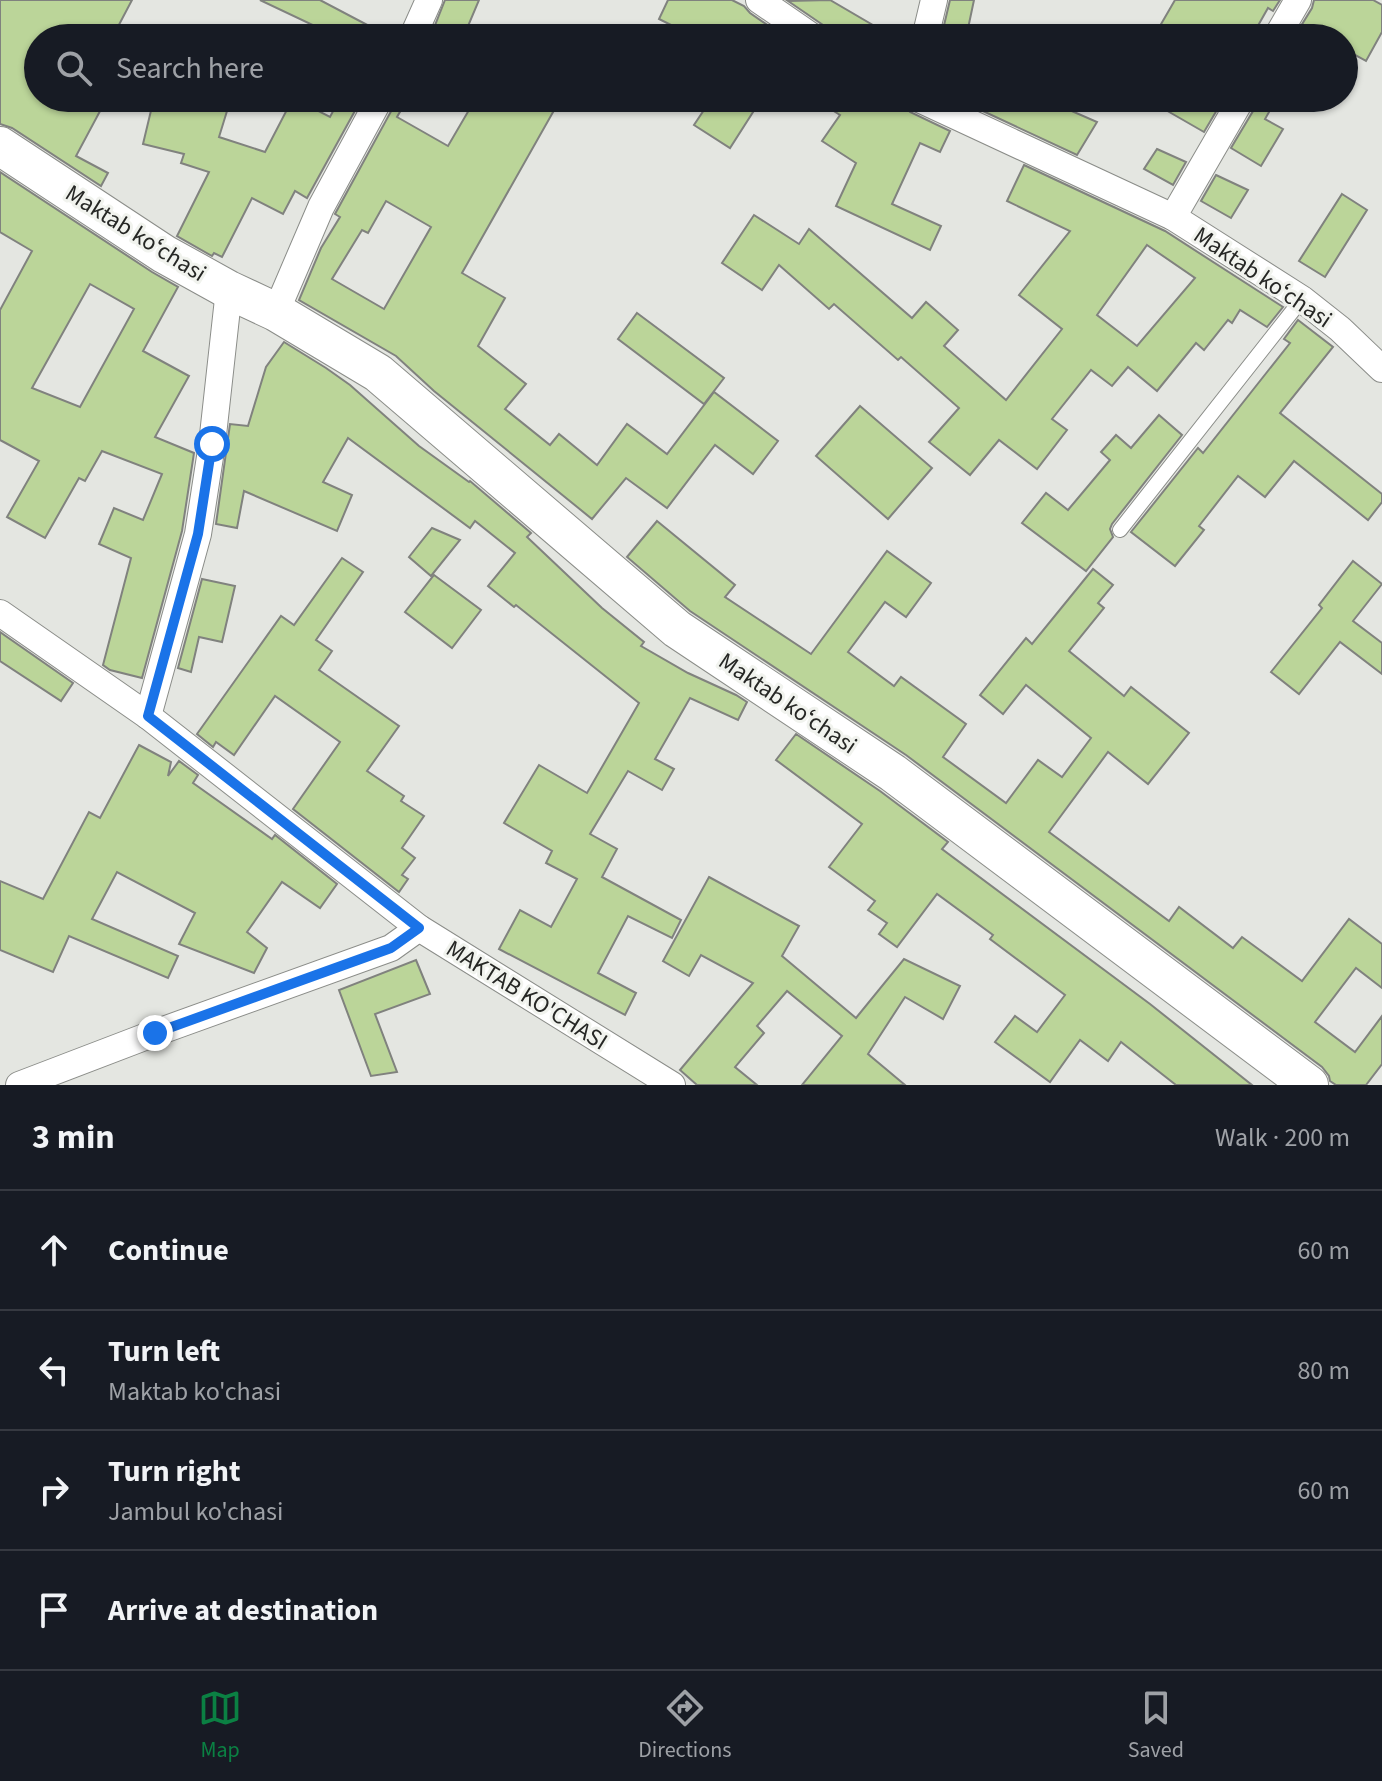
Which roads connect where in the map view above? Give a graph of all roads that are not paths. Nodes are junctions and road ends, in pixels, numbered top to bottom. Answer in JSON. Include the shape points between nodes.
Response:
{"nodes":[{"id":1,"x":429,"y":0,"type":"edge"},
{"id":2,"x":759,"y":0,"type":"edge"},
{"id":3,"x":934,"y":0,"type":"edge"},
{"id":4,"x":1298,"y":0,"type":"edge"},
{"id":5,"x":418,"y":24,"type":"edge"},
{"id":6,"x":794,"y":24,"type":"edge"},
{"id":7,"x":928,"y":24,"type":"edge"},
{"id":8,"x":1284,"y":24,"type":"edge"},
{"id":9,"x":372,"y":112,"type":"edge"},
{"id":10,"x":947,"y":112,"type":"edge"},
{"id":11,"x":1234,"y":112,"type":"edge"},
{"id":12,"x":0,"y":146,"type":"edge"},
{"id":13,"x":1173,"y":217,"type":"junction"},
{"id":14,"x":229,"y":290,"type":"junction"},
{"id":15,"x":1302,"y":299,"type":"junction"},
{"id":16,"x":276,"y":312,"type":"junction"},
{"id":17,"x":1382,"y":369,"type":"edge"},
{"id":18,"x":1120,"y":530,"type":"dead end"},
{"id":19,"x":0,"y":613,"type":"edge"},
{"id":20,"x":148,"y":716,"type":"junction"},
{"id":21,"x":419,"y":928,"type":"junction"},
{"id":22,"x":19,"y":1085,"type":"edge"},
{"id":23,"x":672,"y":1085,"type":"edge"},
{"id":24,"x":1309,"y":1085,"type":"edge"}],
"edges":[{"from":1,"to":5,"type":"street"},
{"from":2,"to":6,"type":"street"},
{"from":3,"to":7,"type":"street"},
{"from":4,"to":8,"type":"street"},
{"from":9,"to":16,"type":"street","via":[[321,207]]},
{"from":10,"to":13,"type":"street","name":"Maktab koʻchasi"},
{"from":11,"to":13,"type":"street"},
{"from":12,"to":14,"type":"street","name":"Maktab koʻchasi","via":[[164,254]]},
{"from":13,"to":15,"type":"street","name":"Maktab koʻchasi"},
{"from":14,"to":16,"type":"street","name":"Maktab koʻchasi"},
{"from":14,"to":20,"type":"street","via":[[198,534]]},
{"from":15,"to":17,"type":"street","name":"Maktab koʻchasi"},
{"from":15,"to":18,"type":"lane"},
{"from":16,"to":24,"type":"street","name":"Maktab koʻchasi","via":[[378,373],[677,629],[893,773]]},
{"from":19,"to":20,"type":"street","name":"MAKTAB KO'CHASI"},
{"from":20,"to":21,"type":"street","name":"MAKTAB KO'CHASI"},
{"from":21,"to":22,"type":"street","via":[[391,948]]},
{"from":21,"to":23,"type":"street","name":"MAKTAB KO'CHASI"}]}
